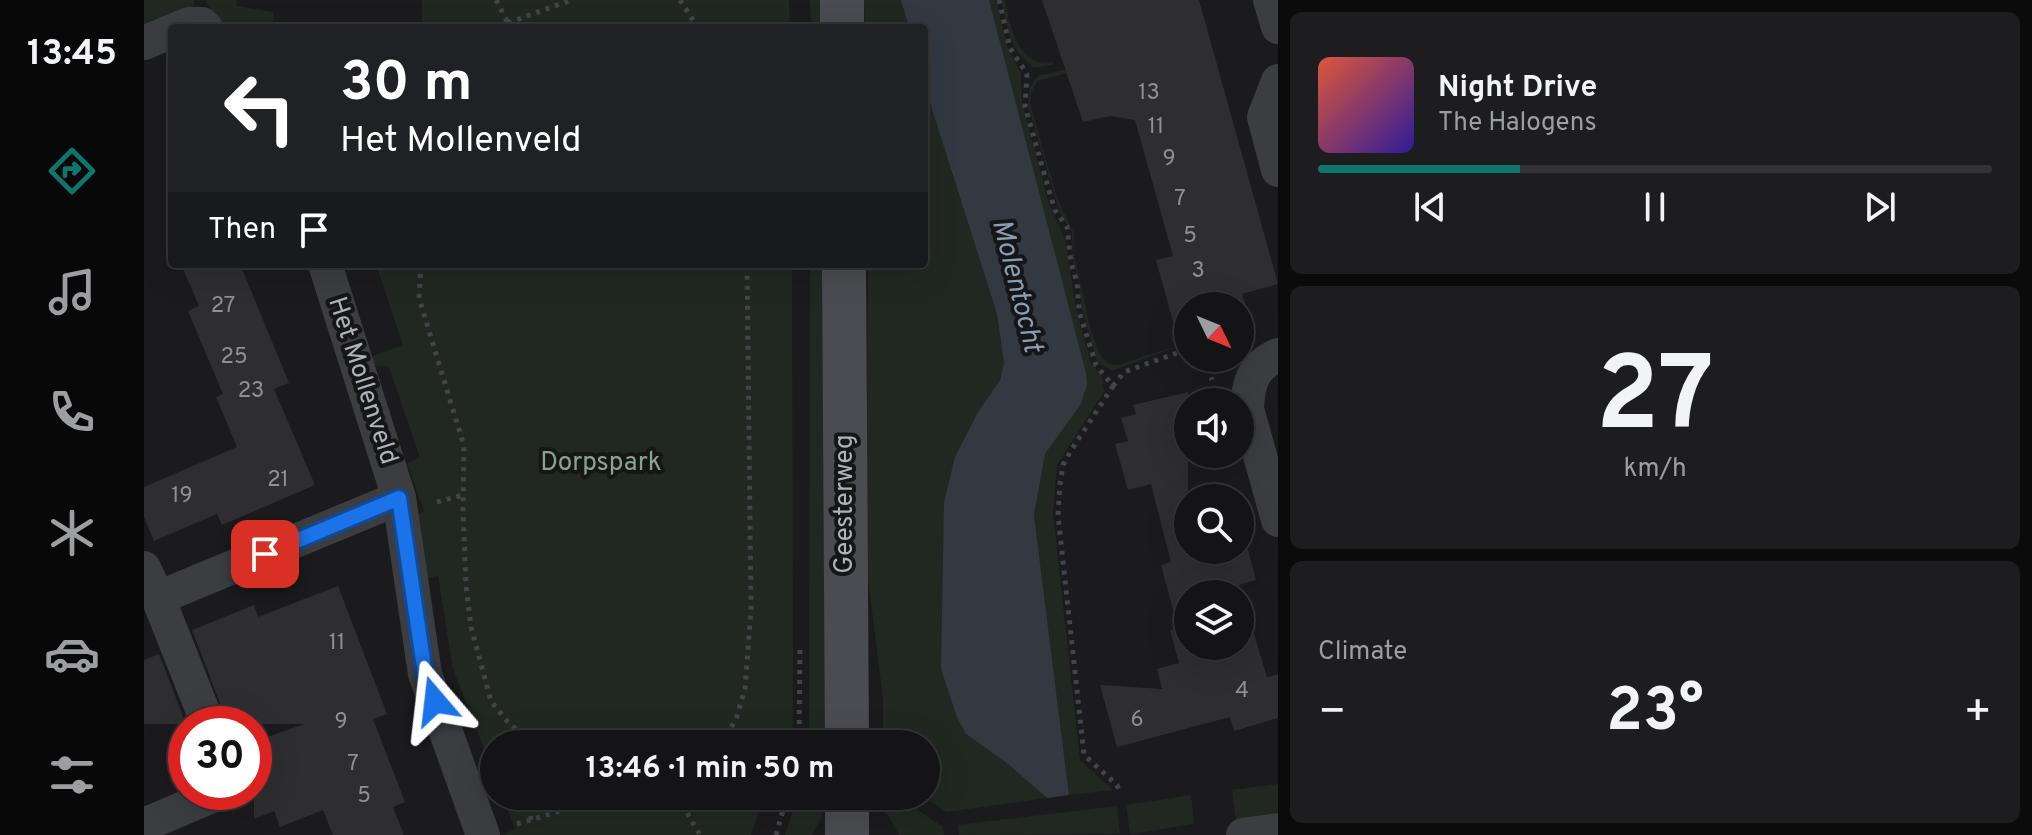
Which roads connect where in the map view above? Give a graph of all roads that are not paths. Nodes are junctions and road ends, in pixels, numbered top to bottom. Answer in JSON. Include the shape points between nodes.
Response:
{"nodes":[{"id":1,"x":842,"y":0,"type":"edge"},
{"id":2,"x":1270,"y":0,"type":"edge"},
{"id":3,"x":842,"y":24,"type":"edge"},
{"id":4,"x":1278,"y":27,"type":"edge"},
{"id":5,"x":168,"y":33,"type":"edge"},
{"id":6,"x":144,"y":43,"type":"edge"},
{"id":7,"x":1278,"y":81,"type":"edge"},
{"id":8,"x":1278,"y":170,"type":"edge"},
{"id":9,"x":326,"y":268,"type":"edge"},
{"id":10,"x":844,"y":268,"type":"edge"},
{"id":11,"x":1278,"y":355,"type":"edge"},
{"id":12,"x":399,"y":498,"type":"junction"},
{"id":13,"x":1278,"y":520,"type":"edge"},
{"id":14,"x":151,"y":583,"type":"edge"},
{"id":15,"x":201,"y":706,"type":"edge"},
{"id":16,"x":847,"y":730,"type":"edge"},
{"id":17,"x":179,"y":810,"type":"edge"},
{"id":18,"x":847,"y":810,"type":"edge"},
{"id":19,"x":144,"y":825,"type":"edge"},
{"id":20,"x":498,"y":830,"type":"edge"},
{"id":21,"x":1278,"y":830,"type":"edge"},
{"id":22,"x":847,"y":835,"type":"edge"},
{"id":23,"x":1243,"y":835,"type":"edge"}],
"edges":[{"from":1,"to":3,"type":"main road"},
{"from":2,"to":4,"type":"street"},
{"from":5,"to":6,"type":"street"},
{"from":7,"to":8,"type":"street","via":[[1264,117]]},
{"from":9,"to":12,"type":"street","name":"Het Mollenveld"},
{"from":10,"to":16,"type":"main road","name":"Geesterweg"},
{"from":11,"to":13,"type":"street","via":[[1253,374],[1247,409]]},
{"from":12,"to":14,"type":"street","name":"Het Mollenveld"},
{"from":12,"to":20,"type":"street","name":"Het Mollenveld","via":[[425,674]]},
{"from":14,"to":15,"type":"street"},
{"from":17,"to":19,"type":"street"},
{"from":18,"to":22,"type":"main road"},
{"from":21,"to":23,"type":"street"}]}
